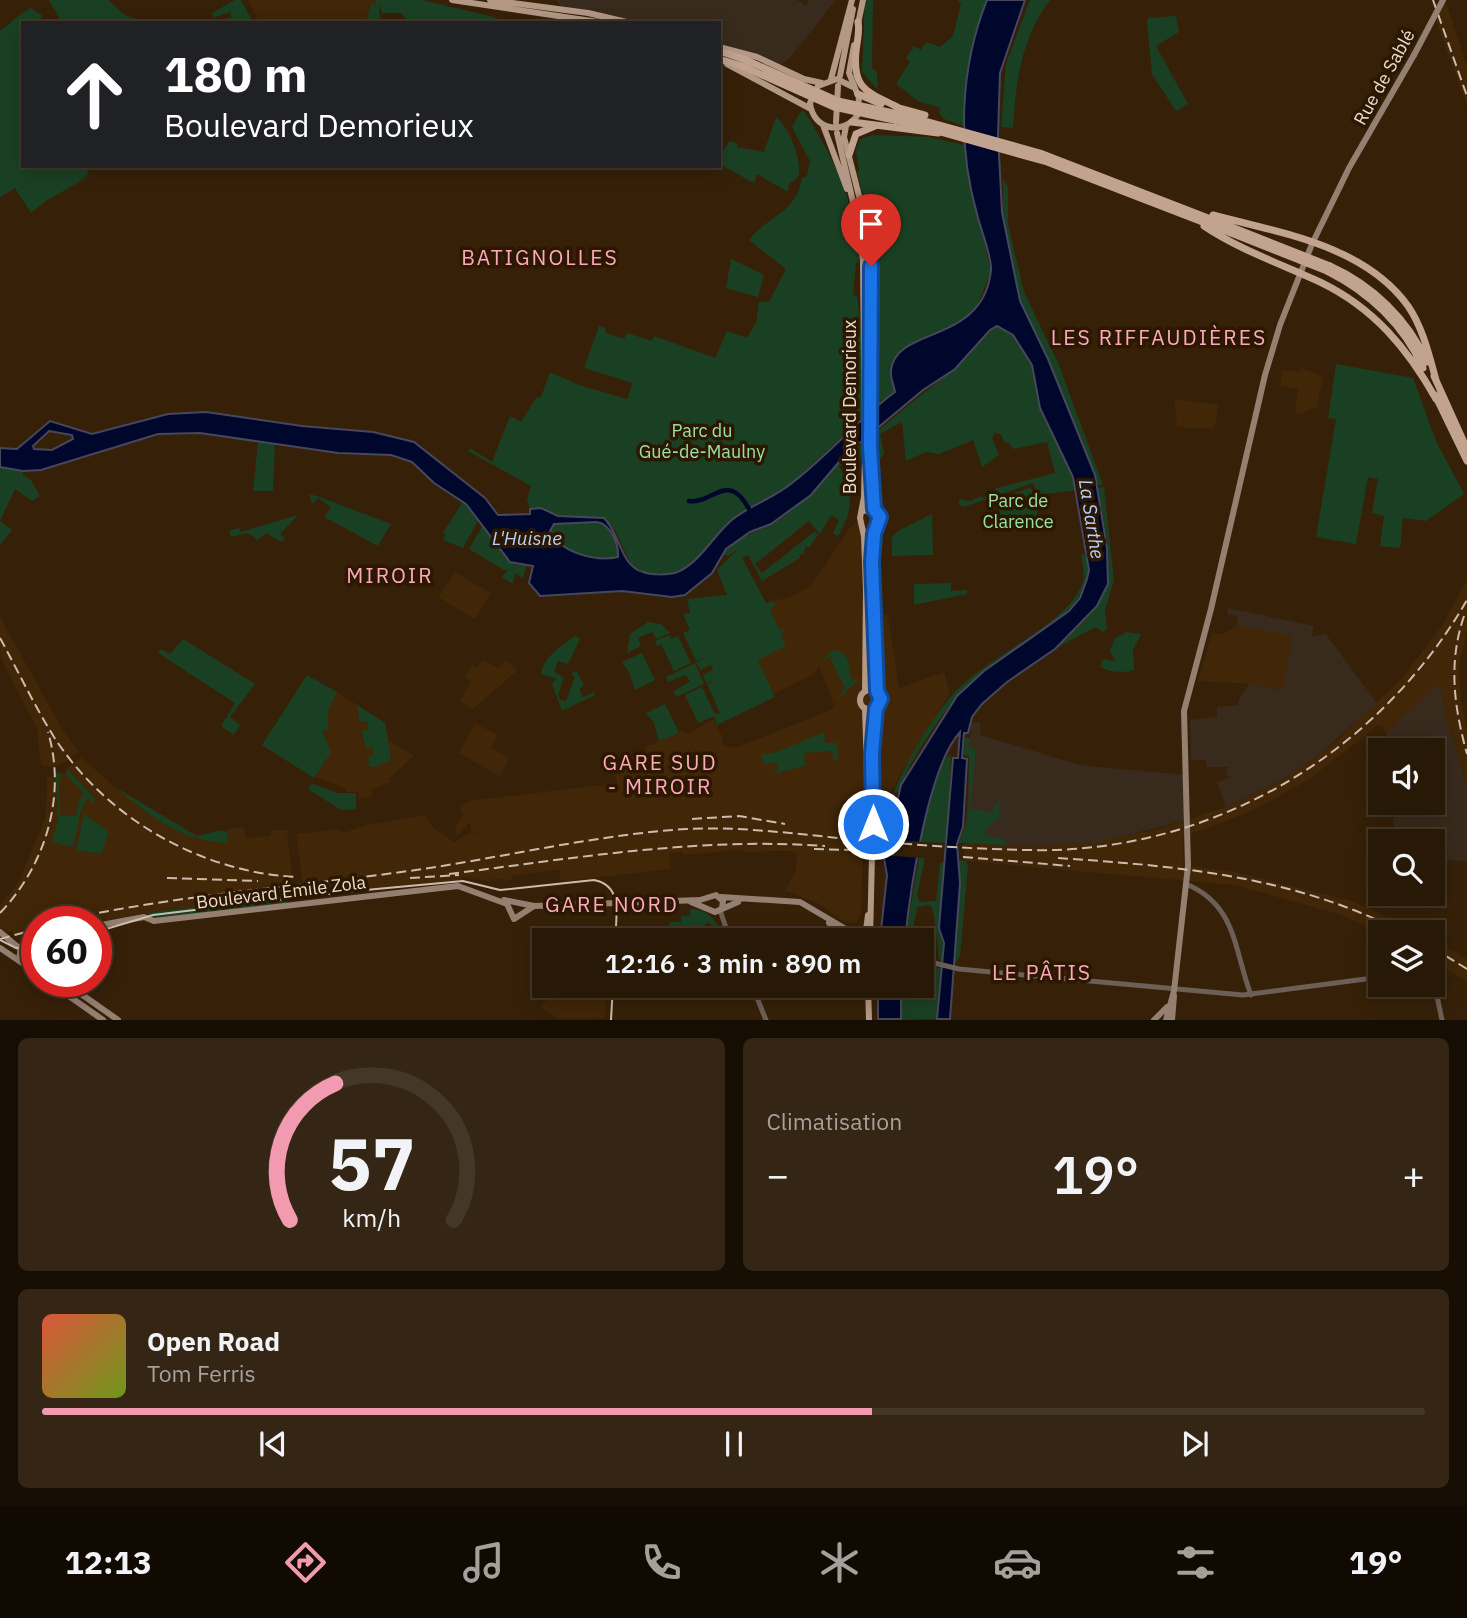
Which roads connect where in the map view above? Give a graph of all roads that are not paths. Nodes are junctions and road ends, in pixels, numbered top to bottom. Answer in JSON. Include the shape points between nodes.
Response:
{"nodes":[{"id":1,"x":452,"y":0,"type":"edge"},
{"id":2,"x":490,"y":0,"type":"edge"},
{"id":3,"x":853,"y":0,"type":"edge"},
{"id":4,"x":862,"y":0,"type":"edge"},
{"id":5,"x":1443,"y":0,"type":"edge"},
{"id":6,"x":853,"y":9,"type":"junction"},
{"id":7,"x":592,"y":21,"type":"edge"},
{"id":8,"x":622,"y":21,"type":"edge"},
{"id":9,"x":846,"y":21,"type":"junction"},
{"id":10,"x":858,"y":22,"type":"junction"},
{"id":11,"x":849,"y":34,"type":"junction"},
{"id":12,"x":721,"y":49,"type":"edge"},
{"id":13,"x":721,"y":50,"type":"edge"},
{"id":14,"x":721,"y":60,"type":"edge"},
{"id":15,"x":721,"y":61,"type":"edge"},
{"id":16,"x":744,"y":63,"type":"junction"},
{"id":17,"x":840,"y":76,"type":"dead end"},
{"id":18,"x":831,"y":79,"type":"junction"},
{"id":19,"x":822,"y":83,"type":"junction"},
{"id":20,"x":838,"y":86,"type":"dead end"},
{"id":21,"x":853,"y":86,"type":"junction"},
{"id":22,"x":858,"y":94,"type":"junction"},
{"id":23,"x":899,"y":108,"type":"junction"},
{"id":24,"x":811,"y":109,"type":"junction"},
{"id":25,"x":836,"y":122,"type":"dead end"},
{"id":26,"x":849,"y":124,"type":"junction"},
{"id":27,"x":929,"y":124,"type":"junction"},
{"id":28,"x":823,"y":125,"type":"junction"},
{"id":29,"x":879,"y":125,"type":"junction"},
{"id":30,"x":837,"y":133,"type":"dead end"},
{"id":31,"x":849,"y":155,"type":"junction"},
{"id":32,"x":849,"y":177,"type":"junction"},
{"id":33,"x":852,"y":189,"type":"junction"},
{"id":34,"x":1192,"y":215,"type":"junction"},
{"id":35,"x":1312,"y":244,"type":"junction"},
{"id":36,"x":1328,"y":269,"type":"junction"},
{"id":37,"x":1300,"y":274,"type":"junction"},
{"id":38,"x":1436,"y":380,"type":"junction"},
{"id":39,"x":868,"y":389,"type":"junction"},
{"id":40,"x":1436,"y":399,"type":"junction"},
{"id":41,"x":867,"y":449,"type":"junction"},
{"id":42,"x":1467,"y":449,"type":"edge"},
{"id":43,"x":1467,"y":461,"type":"edge"},
{"id":44,"x":874,"y":509,"type":"junction"},
{"id":45,"x":863,"y":511,"type":"junction"},
{"id":46,"x":862,"y":525,"type":"junction"},
{"id":47,"x":877,"y":525,"type":"junction"},
{"id":48,"x":865,"y":691,"type":"junction"},
{"id":49,"x":877,"y":691,"type":"junction"},
{"id":50,"x":865,"y":708,"type":"junction"},
{"id":51,"x":876,"y":709,"type":"junction"},
{"id":52,"x":870,"y":855,"type":"tunnel mouth"},
{"id":53,"x":1186,"y":884,"type":"junction"},
{"id":54,"x":721,"y":897,"type":"junction"},
{"id":55,"x":760,"y":899,"type":"junction"},
{"id":56,"x":796,"y":903,"type":"junction"},
{"id":57,"x":715,"y":907,"type":"junction"},
{"id":58,"x":112,"y":923,"type":"edge"},
{"id":59,"x":724,"y":928,"type":"edge"},
{"id":60,"x":834,"y":928,"type":"edge"},
{"id":61,"x":847,"y":928,"type":"edge"},
{"id":62,"x":866,"y":928,"type":"edge"},
{"id":63,"x":0,"y":932,"type":"edge"},
{"id":64,"x":21,"y":945,"type":"edge"},
{"id":65,"x":17,"y":946,"type":"junction"},
{"id":66,"x":0,"y":948,"type":"edge"},
{"id":67,"x":21,"y":949,"type":"edge"},
{"id":68,"x":19,"y":961,"type":"joint"},
{"id":69,"x":934,"y":963,"type":"edge"},
{"id":70,"x":1368,"y":979,"type":"edge"},
{"id":71,"x":1174,"y":991,"type":"junction"},
{"id":72,"x":1251,"y":995,"type":"junction"},
{"id":73,"x":70,"y":997,"type":"edge"},
{"id":74,"x":85,"y":997,"type":"edge"},
{"id":75,"x":1437,"y":997,"type":"edge"},
{"id":76,"x":757,"y":998,"type":"edge"},
{"id":77,"x":868,"y":998,"type":"edge"},
{"id":78,"x":1168,"y":1006,"type":"junction"},
{"id":79,"x":1155,"y":1019,"type":"edge"},
{"id":80,"x":103,"y":1020,"type":"edge"},
{"id":81,"x":118,"y":1020,"type":"edge"},
{"id":82,"x":766,"y":1020,"type":"edge"},
{"id":83,"x":869,"y":1020,"type":"edge"},
{"id":84,"x":1166,"y":1020,"type":"edge"},
{"id":85,"x":1172,"y":1020,"type":"edge"},
{"id":86,"x":1442,"y":1020,"type":"edge"}],
"edges":[{"from":1,"to":7,"type":"main road"},
{"from":2,"to":8,"type":"main road"},
{"from":3,"to":6,"type":"main road"},
{"from":3,"to":9,"type":"main road"},
{"from":4,"to":10,"type":"main road"},
{"from":4,"to":11,"type":"main road"},
{"from":5,"to":35,"type":"main road","name":"Rue de Sablé","bridge":true},
{"from":6,"to":9,"type":"main road"},
{"from":6,"to":11,"type":"main road"},
{"from":9,"to":18,"type":"main road"},
{"from":10,"to":21,"type":"main road","via":[[849,69]]},
{"from":10,"to":23,"type":"highway","via":[[855,68],[859,82],[870,94]]},
{"from":11,"to":17,"type":"main road"},
{"from":12,"to":19,"type":"main road","via":[[757,57]]},
{"from":13,"to":16,"type":"highway"},
{"from":14,"to":16,"type":"highway"},
{"from":15,"to":24,"type":"main road"},
{"from":16,"to":27,"type":"highway","bridge":true,"via":[[838,101]]},
{"from":16,"to":27,"type":"highway","bridge":true,"via":[[834,107]]},
{"from":18,"to":19,"type":"main road"},
{"from":18,"to":21,"type":"main road"},
{"from":19,"to":24,"type":"main road","via":[[813,94]]},
{"from":20,"to":25,"type":"main road"},
{"from":21,"to":22,"type":"main road"},
{"from":22,"to":23,"type":"highway"},
{"from":22,"to":26,"type":"main road","via":[[859,109]]},
{"from":23,"to":27,"type":"highway"},
{"from":24,"to":28,"type":"main road"},
{"from":26,"to":28,"type":"main road"},
{"from":26,"to":29,"type":"highway"},
{"from":26,"to":31,"type":"main road","via":[[844,137]]},
{"from":27,"to":29,"type":"highway"},
{"from":27,"to":34,"type":"highway","via":[[1040,157]]},
{"from":28,"to":32,"type":"main road"},
{"from":29,"to":31,"type":"highway","via":[[856,134]]},
{"from":30,"to":32,"type":"main road"},
{"from":31,"to":32,"type":"main road"},
{"from":32,"to":33,"type":"main road"},
{"from":32,"to":33,"type":"main road"},
{"from":33,"to":39,"type":"main road","name":"Boulevard Demorieux","via":[[863,260]]},
{"from":33,"to":39,"type":"main road","name":"Boulevard Demorieux","via":[[870,236]]},
{"from":34,"to":35,"type":"highway","via":[[1286,234]]},
{"from":34,"to":36,"type":"highway","bridge":true},
{"from":34,"to":37,"type":"highway","via":[[1250,251]]},
{"from":35,"to":37,"type":"main road","name":"Rue de Sablé"},
{"from":35,"to":38,"type":"highway","via":[[1355,260],[1399,295],[1419,327]]},
{"from":36,"to":38,"type":"highway","via":[[1363,285],[1387,304],[1415,340]]},
{"from":36,"to":40,"type":"highway","via":[[1360,290],[1401,330]]},
{"from":37,"to":40,"type":"highway","via":[[1344,296],[1386,328],[1413,358]]},
{"from":37,"to":53,"type":"main road","name":"Rue de Sablé","via":[[1265,374],[1184,711]]},
{"from":38,"to":42,"type":"highway"},
{"from":39,"to":41,"type":"main road","name":"Boulevard Demorieux"},
{"from":40,"to":43,"type":"highway"},
{"from":41,"to":44,"type":"main road","name":"Boulevard Demorieux"},
{"from":41,"to":45,"type":"main road","name":"Boulevard Demorieux"},
{"from":44,"to":45,"type":"main road","name":"Boulevard Demorieux"},
{"from":44,"to":47,"type":"main road","name":"Boulevard Demorieux","via":[[880,517]]},
{"from":45,"to":46,"type":"main road","name":"Boulevard Demorieux"},
{"from":46,"to":47,"type":"main road"},
{"from":46,"to":48,"type":"main road","name":"Boulevard Demorieux"},
{"from":47,"to":49,"type":"main road","name":"Boulevard Demorieux","via":[[872,562]]},
{"from":48,"to":49,"type":"main road"},
{"from":48,"to":50,"type":"main road","via":[[860,699]]},
{"from":49,"to":51,"type":"main road","via":[[881,699]]},
{"from":50,"to":51,"type":"main road"},
{"from":50,"to":51,"type":"main road","via":[[870,838]]},
{"from":52,"to":62,"type":"main road"},
{"from":53,"to":71,"type":"main road","name":"Rue de Sablé"},
{"from":53,"to":72,"type":"street","via":[[1206,894],[1223,915]]},
{"from":54,"to":55,"type":"main road"},
{"from":54,"to":57,"type":"main road"},
{"from":54,"to":57,"type":"main road","via":[[715,895]]},
{"from":55,"to":56,"type":"main road"},
{"from":55,"to":57,"type":"main road"},
{"from":56,"to":60,"type":"main road"},
{"from":56,"to":61,"type":"main road","via":[[813,907]]},
{"from":57,"to":58,"type":"main road","name":"Boulevard Émile Zola","via":[[686,900],[517,907],[458,886]]},
{"from":57,"to":59,"type":"street"},
{"from":63,"to":65,"type":"main road"},
{"from":64,"to":65,"type":"main road"},
{"from":65,"to":67,"type":"main road"},
{"from":65,"to":68,"type":"main road"},
{"from":66,"to":68,"type":"main road"},
{"from":69,"to":71,"type":"street"},
{"from":70,"to":72,"type":"street"},
{"from":71,"to":72,"type":"street"},
{"from":71,"to":78,"type":"main road"},
{"from":71,"to":85,"type":"main road"},
{"from":73,"to":80,"type":"main road"},
{"from":74,"to":81,"type":"main road"},
{"from":75,"to":86,"type":"street"},
{"from":76,"to":82,"type":"street"},
{"from":77,"to":83,"type":"main road"},
{"from":78,"to":79,"type":"main road"},
{"from":78,"to":84,"type":"main road"}]}
